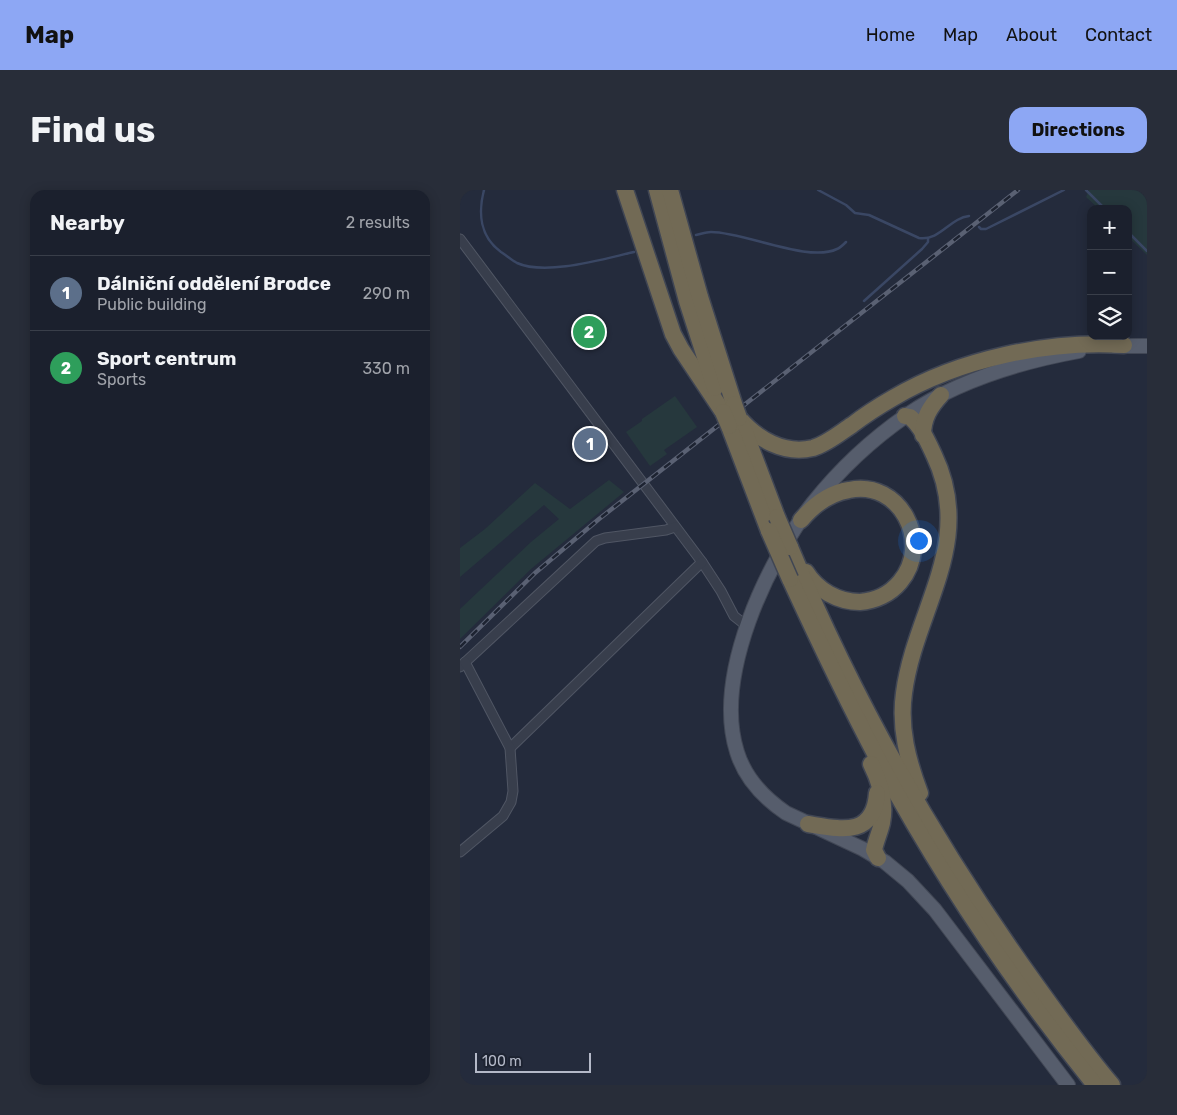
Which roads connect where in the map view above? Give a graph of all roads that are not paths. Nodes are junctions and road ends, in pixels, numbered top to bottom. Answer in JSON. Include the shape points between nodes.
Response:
{"nodes":[{"id":1,"x":625,"y":190,"type":"edge"},
{"id":2,"x":657,"y":190,"type":"edge"},
{"id":3,"x":670,"y":190,"type":"edge"},
{"id":4,"x":460,"y":239,"type":"edge"},
{"id":5,"x":1124,"y":345,"type":"junction"},
{"id":6,"x":1147,"y":346,"type":"edge"},
{"id":7,"x":941,"y":395,"type":"junction"},
{"id":8,"x":731,"y":415,"type":"junction"},
{"id":9,"x":905,"y":416,"type":"junction"},
{"id":10,"x":923,"y":435,"type":"junction"},
{"id":11,"x":801,"y":520,"type":"junction"},
{"id":12,"x":773,"y":524,"type":"junction"},
{"id":13,"x":675,"y":527,"type":"junction"},
{"id":14,"x":702,"y":562,"type":"junction"},
{"id":15,"x":796,"y":569,"type":"junction"},
{"id":16,"x":748,"y":627,"type":"junction"},
{"id":17,"x":829,"y":662,"type":"junction"},
{"id":18,"x":463,"y":664,"type":"edge"},
{"id":19,"x":510,"y":748,"type":"junction"},
{"id":20,"x":874,"y":769,"type":"junction"},
{"id":21,"x":808,"y":824,"type":"junction"},
{"id":22,"x":460,"y":852,"type":"edge"},
{"id":23,"x":946,"y":852,"type":"junction"},
{"id":24,"x":878,"y":858,"type":"junction"},
{"id":25,"x":1068,"y":1085,"type":"edge"},
{"id":26,"x":1095,"y":1085,"type":"edge"},
{"id":27,"x":1112,"y":1085,"type":"edge"}],
"edges":[{"from":1,"to":8,"type":"highway","via":[[673,334]]},
{"from":2,"to":8,"type":"highway","via":[[690,310]]},
{"from":3,"to":8,"type":"highway"},
{"from":4,"to":13,"type":"street"},
{"from":5,"to":6,"type":"main road"},
{"from":5,"to":7,"type":"main road","via":[[1037,360],[985,376]]},
{"from":5,"to":8,"type":"highway","via":[[1045,348],[986,360],[940,374],[895,396],[813,448],[799,450],[770,443]]},
{"from":7,"to":9,"type":"main road"},
{"from":7,"to":10,"type":"highway","via":[[927,414]]},
{"from":8,"to":12,"type":"highway"},
{"from":9,"to":10,"type":"highway","via":[[914,420]]},
{"from":9,"to":11,"type":"main road","via":[[844,468]]},
{"from":10,"to":23,"type":"highway","via":[[942,472],[949,526],[943,563],[906,682],[903,718],[905,743],[914,775]]},
{"from":11,"to":15,"type":"highway","via":[[818,503],[832,495],[849,489],[871,490],[885,496],[902,510],[913,532],[914,549],[910,565],[897,586],[868,601],[851,601],[827,593]]},
{"from":11,"to":16,"type":"main road","via":[[770,572]]},
{"from":12,"to":15,"type":"highway","bridge":true},
{"from":12,"to":15,"type":"highway","bridge":true,"via":[[790,547]]},
{"from":13,"to":14,"type":"street"},
{"from":13,"to":18,"type":"street","via":[[596,541]]},
{"from":14,"to":16,"type":"street","via":[[734,616]]},
{"from":14,"to":19,"type":"street"},
{"from":15,"to":17,"type":"highway"},
{"from":15,"to":23,"type":"highway","via":[[896,766]]},
{"from":16,"to":21,"type":"main road","via":[[739,654],[732,696],[732,725],[738,753],[750,778],[766,797],[786,813]]},
{"from":17,"to":20,"type":"highway","via":[[847,714]]},
{"from":17,"to":26,"type":"highway","via":[[883,768],[951,883],[988,941]]},
{"from":18,"to":19,"type":"street"},
{"from":19,"to":22,"type":"street","via":[[513,791],[510,807],[500,820]]},
{"from":20,"to":21,"type":"highway","via":[[877,799],[873,812],[862,824],[844,830]]},
{"from":20,"to":24,"type":"highway","via":[[883,804],[882,822],[874,847]]},
{"from":21,"to":24,"type":"main road"},
{"from":23,"to":27,"type":"highway","via":[[999,933]]},
{"from":24,"to":25,"type":"main road","via":[[908,881],[934,910]]}]}
